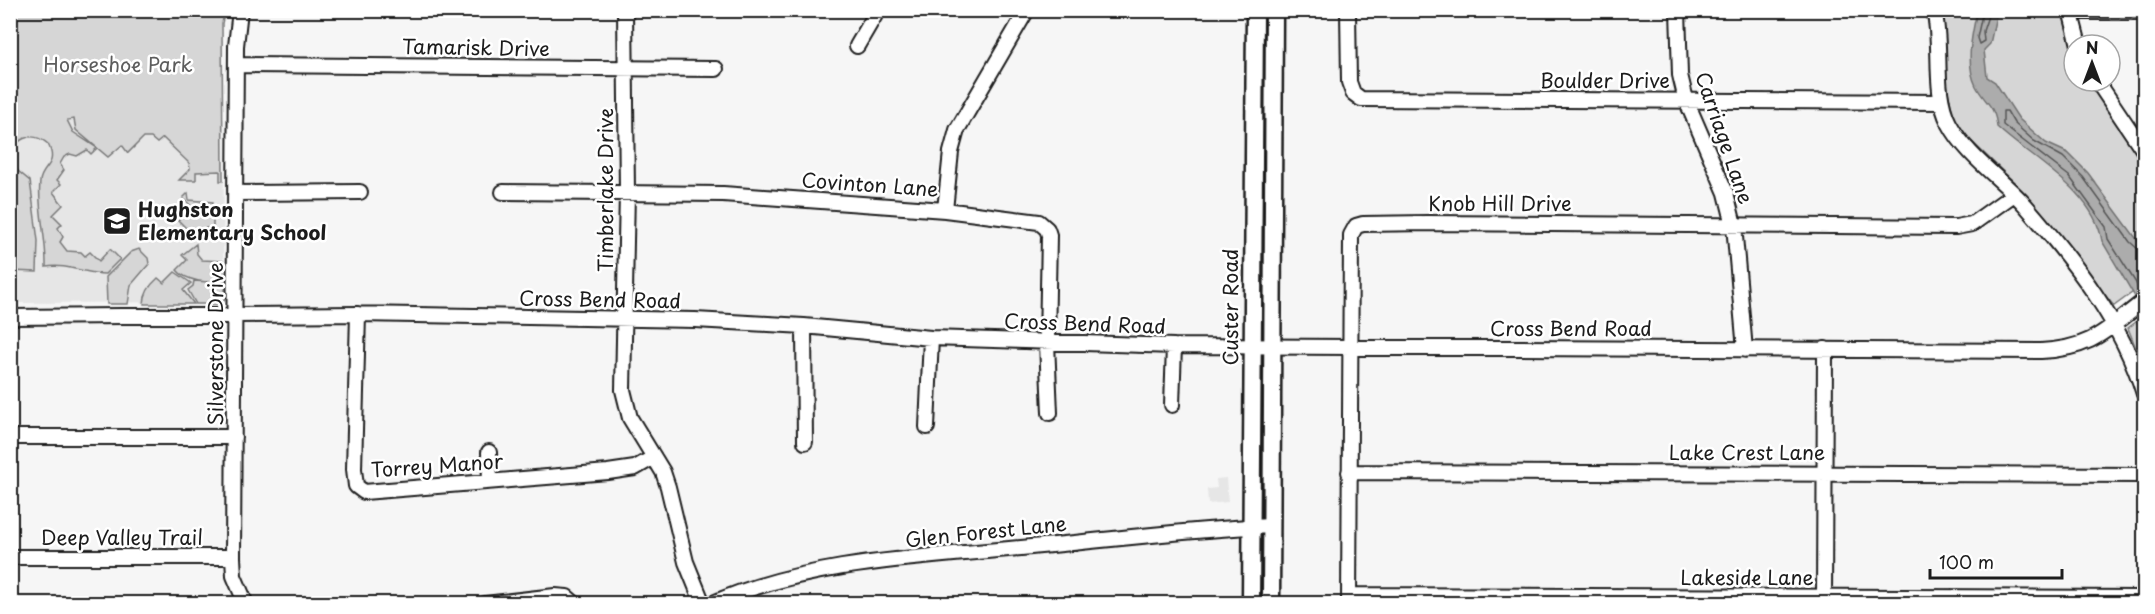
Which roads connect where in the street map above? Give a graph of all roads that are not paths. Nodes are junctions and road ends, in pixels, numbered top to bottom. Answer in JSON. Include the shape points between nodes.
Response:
{"nodes":[{"id":1,"x":240,"y":10,"type":"edge"},
{"id":2,"x":625,"y":10,"type":"edge"},
{"id":3,"x":878,"y":10,"type":"edge"},
{"id":4,"x":1027,"y":10,"type":"edge"},
{"id":5,"x":1255,"y":10,"type":"edge"},
{"id":6,"x":1274,"y":10,"type":"edge"},
{"id":7,"x":1348,"y":10,"type":"edge"},
{"id":8,"x":1678,"y":10,"type":"edge"},
{"id":9,"x":1934,"y":10,"type":"edge"},
{"id":10,"x":2071,"y":11,"type":"edge"},
{"id":11,"x":2145,"y":12,"type":"edge"},
{"id":12,"x":2076,"y":33,"type":"edge"},
{"id":13,"x":857,"y":46,"type":"dead end"},
{"id":14,"x":236,"y":65,"type":"junction"},
{"id":15,"x":716,"y":69,"type":"dead end"},
{"id":16,"x":624,"y":70,"type":"junction"},
{"id":17,"x":2105,"y":93,"type":"edge"},
{"id":18,"x":1686,"y":100,"type":"junction"},
{"id":19,"x":1942,"y":102,"type":"junction"},
{"id":20,"x":2144,"y":150,"type":"edge"},
{"id":21,"x":360,"y":192,"type":"dead end"},
{"id":22,"x":503,"y":192,"type":"dead end"},
{"id":23,"x":627,"y":192,"type":"junction"},
{"id":24,"x":236,"y":193,"type":"junction"},
{"id":25,"x":2014,"y":194,"type":"junction"},
{"id":26,"x":945,"y":210,"type":"junction"},
{"id":27,"x":1734,"y":225,"type":"junction"},
{"id":28,"x":2145,"y":301,"type":"edge"},
{"id":29,"x":358,"y":314,"type":"junction"},
{"id":30,"x":10,"y":317,"type":"edge"},
{"id":31,"x":236,"y":317,"type":"junction"},
{"id":32,"x":625,"y":321,"type":"junction"},
{"id":33,"x":2116,"y":324,"type":"junction"},
{"id":34,"x":804,"y":327,"type":"junction"},
{"id":35,"x":931,"y":338,"type":"junction"},
{"id":36,"x":1047,"y":343,"type":"junction"},
{"id":37,"x":1174,"y":346,"type":"junction"},
{"id":38,"x":1252,"y":346,"type":"junction"},
{"id":39,"x":1271,"y":346,"type":"junction"},
{"id":40,"x":1350,"y":348,"type":"junction"},
{"id":41,"x":1825,"y":349,"type":"junction"},
{"id":42,"x":1745,"y":350,"type":"junction"},
{"id":43,"x":2145,"y":394,"type":"edge"},
{"id":44,"x":1172,"y":405,"type":"dead end"},
{"id":45,"x":1050,"y":413,"type":"dead end"},
{"id":46,"x":927,"y":427,"type":"dead end"},
{"id":47,"x":10,"y":437,"type":"edge"},
{"id":48,"x":234,"y":437,"type":"junction"},
{"id":49,"x":805,"y":442,"type":"dead end"},
{"id":50,"x":489,"y":452,"type":"dead end"},
{"id":51,"x":654,"y":457,"type":"junction"},
{"id":52,"x":1349,"y":472,"type":"junction"},
{"id":53,"x":1825,"y":472,"type":"junction"},
{"id":54,"x":2145,"y":475,"type":"edge"},
{"id":55,"x":490,"y":482,"type":"junction"},
{"id":56,"x":1251,"y":526,"type":"junction"},
{"id":57,"x":1271,"y":526,"type":"junction"},
{"id":58,"x":10,"y":557,"type":"edge"},
{"id":59,"x":233,"y":557,"type":"junction"},
{"id":60,"x":2145,"y":598,"type":"edge"},
{"id":61,"x":1349,"y":599,"type":"edge"},
{"id":62,"x":1824,"y":600,"type":"edge"},
{"id":63,"x":246,"y":603,"type":"edge"},
{"id":64,"x":485,"y":603,"type":"edge"},
{"id":65,"x":575,"y":603,"type":"edge"},
{"id":66,"x":703,"y":603,"type":"edge"},
{"id":67,"x":711,"y":603,"type":"edge"},
{"id":68,"x":1251,"y":603,"type":"edge"},
{"id":69,"x":1271,"y":603,"type":"edge"}],
"edges":[{"from":1,"to":14,"type":"street","name":"Silverstone Drive"},
{"from":2,"to":16,"type":"street","name":"Timberlake Drive"},
{"from":3,"to":13,"type":"street"},
{"from":4,"to":26,"type":"street","via":[[957,130]]},
{"from":5,"to":38,"type":"main road","name":"Custer Road"},
{"from":6,"to":39,"type":"main road","name":"Custer Road"},
{"from":7,"to":18,"type":"street","name":"Boulder Drive","via":[[1349,82],[1353,93],[1361,99]]},
{"from":8,"to":18,"type":"street","name":"Carriage Lane","via":[[1680,75]]},
{"from":9,"to":19,"type":"street"},
{"from":10,"to":11,"type":"street"},
{"from":10,"to":12,"type":"street"},
{"from":14,"to":16,"type":"street","name":"Tamarisk Drive"},
{"from":14,"to":24,"type":"street","name":"Silverstone Drive"},
{"from":15,"to":16,"type":"street","name":"Tamarisk Drive"},
{"from":16,"to":23,"type":"street","name":"Timberlake Drive"},
{"from":17,"to":20,"type":"street"},
{"from":18,"to":19,"type":"street","name":"Boulder Drive"},
{"from":18,"to":27,"type":"street","name":"Carriage Lane"},
{"from":19,"to":25,"type":"street","via":[[1948,121],[1967,149]]},
{"from":21,"to":24,"type":"street"},
{"from":22,"to":23,"type":"street","name":"Covinton Lane"},
{"from":23,"to":26,"type":"street","name":"Covinton Lane","via":[[723,194]]},
{"from":23,"to":32,"type":"street","name":"Timberlake Drive"},
{"from":24,"to":31,"type":"street","name":"Silverstone Drive"},
{"from":25,"to":27,"type":"street","name":"Knob Hill Drive","via":[[1972,224],[1956,227]]},
{"from":25,"to":33,"type":"street"},
{"from":26,"to":36,"type":"street","name":"Covinton Lane","via":[[1039,222],[1047,229]]},
{"from":27,"to":40,"type":"street","name":"Knob Hill Drive","via":[[1356,226],[1351,235]]},
{"from":27,"to":42,"type":"street","name":"Carriage Lane"},
{"from":28,"to":33,"type":"street","name":"Cross Bend Road"},
{"from":29,"to":31,"type":"street","name":"Cross Bend Road"},
{"from":29,"to":32,"type":"street","name":"Cross Bend Road"},
{"from":29,"to":55,"type":"street","name":"Torrey Manor","via":[[356,486],[364,492],[374,492]]},
{"from":30,"to":31,"type":"street","name":"Cross Bend Road"},
{"from":31,"to":48,"type":"street","name":"Silverstone Drive"},
{"from":32,"to":34,"type":"street","name":"Cross Bend Road"},
{"from":32,"to":51,"type":"street","name":"Timberlake Drive","via":[[626,406]]},
{"from":33,"to":41,"type":"street","name":"Cross Bend Road","via":[[2082,346],[2064,350]]},
{"from":33,"to":43,"type":"street"},
{"from":34,"to":35,"type":"street","name":"Cross Bend Road"},
{"from":34,"to":49,"type":"street"},
{"from":35,"to":36,"type":"street","name":"Cross Bend Road"},
{"from":35,"to":46,"type":"street"},
{"from":36,"to":37,"type":"street","name":"Cross Bend Road"},
{"from":36,"to":45,"type":"street","name":"Covinton Lane"},
{"from":37,"to":38,"type":"street","name":"Cross Bend Road"},
{"from":37,"to":44,"type":"street"},
{"from":38,"to":39,"type":"street","name":"Cross Bend Road"},
{"from":38,"to":56,"type":"main road","name":"Custer Road"},
{"from":39,"to":40,"type":"street","name":"Cross Bend Road"},
{"from":39,"to":57,"type":"main road","name":"Custer Road"},
{"from":40,"to":42,"type":"street","name":"Cross Bend Road"},
{"from":40,"to":52,"type":"street","name":"Knob Hill Drive"},
{"from":41,"to":42,"type":"street","name":"Cross Bend Road"},
{"from":41,"to":53,"type":"street"},
{"from":47,"to":48,"type":"street"},
{"from":48,"to":59,"type":"street","name":"Silverstone Drive"},
{"from":50,"to":55,"type":"street"},
{"from":51,"to":55,"type":"street","name":"Torrey Manor","via":[[635,468]]},
{"from":51,"to":66,"type":"street","name":"Timberlake Drive","via":[[668,487],[686,562]]},
{"from":52,"to":53,"type":"street","name":"Lake Crest Lane"},
{"from":52,"to":61,"type":"street","name":"Knob Hill Drive"},
{"from":53,"to":54,"type":"street","name":"Lake Crest Lane"},
{"from":53,"to":62,"type":"street"},
{"from":56,"to":57,"type":"street","name":"Glen Forest Lane"},
{"from":56,"to":67,"type":"street","name":"Glen Forest Lane","via":[[826,570],[762,584]]},
{"from":56,"to":68,"type":"main road","name":"Custer Road"},
{"from":57,"to":69,"type":"main road","name":"Custer Road"},
{"from":58,"to":59,"type":"street","name":"Deep Valley Trail"},
{"from":59,"to":63,"type":"street","name":"Silverstone Drive","via":[[234,576]]},
{"from":60,"to":62,"type":"street","name":"Lakeside Lane"},
{"from":61,"to":62,"type":"street","name":"Lakeside Lane"},
{"from":64,"to":65,"type":"street","via":[[555,596],[567,597]]}]}
